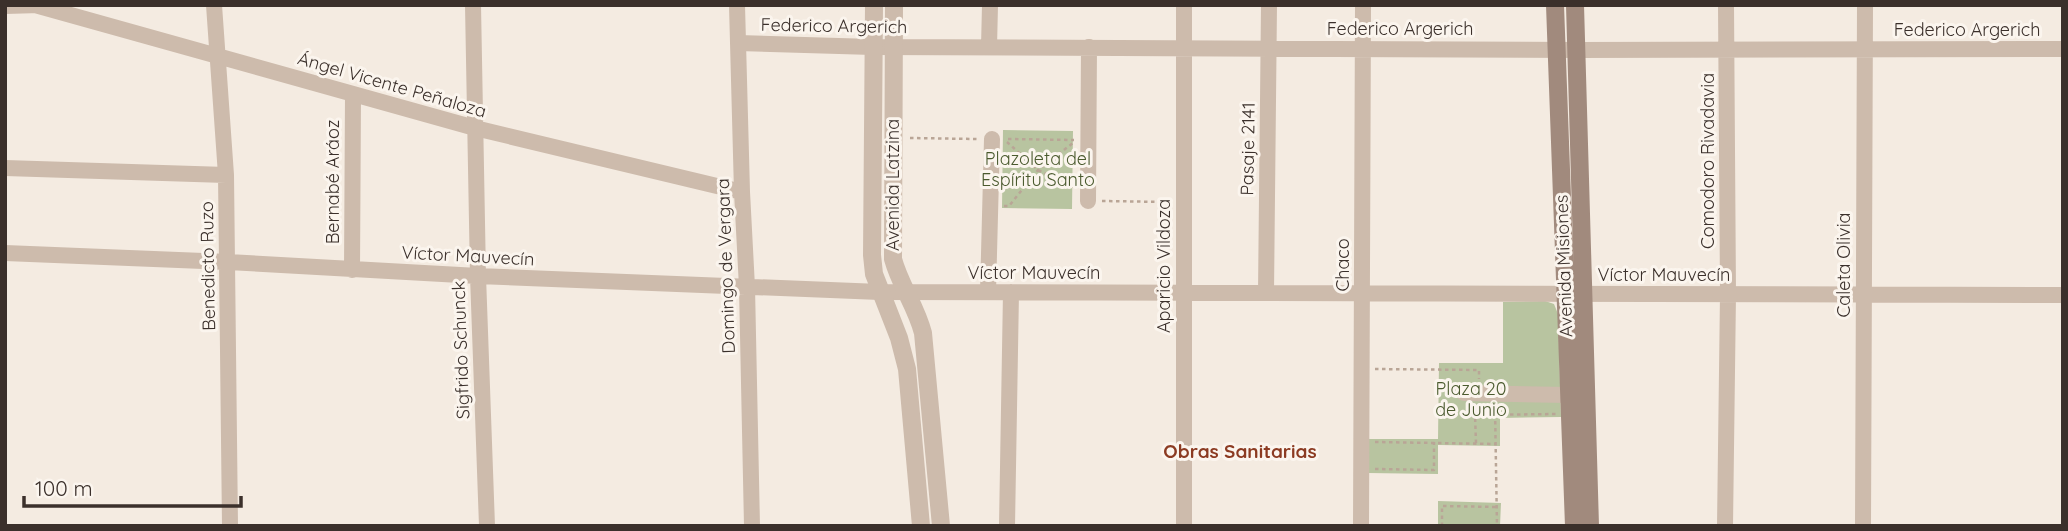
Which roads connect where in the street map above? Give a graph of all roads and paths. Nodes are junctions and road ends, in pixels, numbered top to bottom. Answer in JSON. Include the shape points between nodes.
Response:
{"nodes":[{"id":1,"x":37,"y":5,"type":"edge"},
{"id":2,"x":214,"y":5,"type":"edge"},
{"id":3,"x":473,"y":5,"type":"edge"},
{"id":4,"x":737,"y":5,"type":"edge"},
{"id":5,"x":874,"y":5,"type":"edge"},
{"id":6,"x":894,"y":5,"type":"edge"},
{"id":7,"x":990,"y":5,"type":"edge"},
{"id":8,"x":1184,"y":5,"type":"edge"},
{"id":9,"x":1269,"y":5,"type":"edge"},
{"id":10,"x":1363,"y":5,"type":"edge"},
{"id":11,"x":1555,"y":5,"type":"edge"},
{"id":12,"x":1575,"y":5,"type":"edge"},
{"id":13,"x":1726,"y":5,"type":"edge"},
{"id":14,"x":1866,"y":5,"type":"edge"},
{"id":15,"x":5,"y":6,"type":"edge"},
{"id":16,"x":738,"y":43,"type":"junction"},
{"id":17,"x":873,"y":47,"type":"junction"},
{"id":18,"x":893,"y":47,"type":"junction"},
{"id":19,"x":989,"y":47,"type":"junction"},
{"id":20,"x":1089,"y":47,"type":"junction"},
{"id":21,"x":1184,"y":48,"type":"junction"},
{"id":22,"x":1269,"y":48,"type":"junction"},
{"id":23,"x":1362,"y":48,"type":"junction"},
{"id":24,"x":1556,"y":49,"type":"junction"},
{"id":25,"x":1726,"y":49,"type":"junction"},
{"id":26,"x":1865,"y":49,"type":"junction"},
{"id":27,"x":2063,"y":49,"type":"edge"},
{"id":28,"x":1577,"y":50,"type":"junction"},
{"id":29,"x":218,"y":55,"type":"junction"},
{"id":30,"x":353,"y":95,"type":"junction"},
{"id":31,"x":475,"y":128,"type":"junction"},
{"id":32,"x":893,"y":138,"type":"junction"},
{"id":33,"x":992,"y":139,"type":"joint"},
{"id":34,"x":5,"y":169,"type":"edge"},
{"id":35,"x":1038,"y":170,"type":"junction"},
{"id":36,"x":226,"y":175,"type":"junction"},
{"id":37,"x":742,"y":192,"type":"junction"},
{"id":38,"x":1088,"y":201,"type":"junction"},
{"id":39,"x":1183,"y":202,"type":"junction"},
{"id":40,"x":990,"y":205,"type":"junction"},
{"id":41,"x":5,"y":253,"type":"edge"},
{"id":42,"x":228,"y":262,"type":"junction"},
{"id":43,"x":352,"y":270,"type":"junction"},
{"id":44,"x":478,"y":276,"type":"junction"},
{"id":45,"x":747,"y":286,"type":"junction"},
{"id":46,"x":880,"y":292,"type":"junction"},
{"id":47,"x":908,"y":292,"type":"junction"},
{"id":48,"x":988,"y":292,"type":"junction"},
{"id":49,"x":1011,"y":292,"type":"junction"},
{"id":50,"x":1184,"y":293,"type":"junction"},
{"id":51,"x":1266,"y":293,"type":"junction"},
{"id":52,"x":1362,"y":293,"type":"junction"},
{"id":53,"x":1574,"y":294,"type":"junction"},
{"id":54,"x":1728,"y":294,"type":"junction"},
{"id":55,"x":1863,"y":295,"type":"junction"},
{"id":56,"x":2063,"y":295,"type":"edge"},
{"id":57,"x":1362,"y":369,"type":"junction"},
{"id":58,"x":1479,"y":394,"type":"junction"},
{"id":59,"x":1569,"y":395,"type":"junction"},
{"id":60,"x":1495,"y":414,"type":"junction"},
{"id":61,"x":1570,"y":414,"type":"junction"},
{"id":62,"x":1361,"y":441,"type":"junction"},
{"id":63,"x":1434,"y":442,"type":"junction"},
{"id":64,"x":1476,"y":443,"type":"junction"},
{"id":65,"x":1496,"y":443,"type":"junction"},
{"id":66,"x":1361,"y":469,"type":"junction"},
{"id":67,"x":1496,"y":507,"type":"junction"},
{"id":68,"x":230,"y":526,"type":"edge"},
{"id":69,"x":487,"y":526,"type":"edge"},
{"id":70,"x":752,"y":526,"type":"edge"},
{"id":71,"x":921,"y":526,"type":"edge"},
{"id":72,"x":941,"y":526,"type":"edge"},
{"id":73,"x":1007,"y":526,"type":"edge"},
{"id":74,"x":1184,"y":526,"type":"edge"},
{"id":75,"x":1361,"y":526,"type":"edge"},
{"id":76,"x":1442,"y":526,"type":"edge"},
{"id":77,"x":1497,"y":526,"type":"edge"},
{"id":78,"x":1574,"y":526,"type":"edge"},
{"id":79,"x":1590,"y":526,"type":"edge"},
{"id":80,"x":1725,"y":526,"type":"edge"},
{"id":81,"x":1863,"y":526,"type":"edge"}],
"edges":[{"from":1,"to":15,"type":"street","name":"Ángel Vicente Peñaloza"},
{"from":1,"to":29,"type":"street","name":"Ángel Vicente Peñaloza"},
{"from":2,"to":29,"type":"street","name":"Benedicto Ruzo"},
{"from":3,"to":31,"type":"street","name":"Sigfrido Schunck"},
{"from":4,"to":16,"type":"street","name":"Domingo de Vergara"},
{"from":5,"to":17,"type":"street","name":"Avenida Latzina"},
{"from":6,"to":18,"type":"street","name":"Avenida Latzina"},
{"from":7,"to":19,"type":"street"},
{"from":8,"to":21,"type":"street","name":"Aparicio Vildoza"},
{"from":9,"to":22,"type":"street","name":"Pasaje 2141"},
{"from":10,"to":23,"type":"street","name":"Chaco"},
{"from":11,"to":24,"type":"main road","name":"Avenida Misiones"},
{"from":12,"to":28,"type":"main road","name":"Avenida Misiones"},
{"from":13,"to":25,"type":"street","name":"Comodoro Rivadavia"},
{"from":14,"to":26,"type":"street","name":"Caleta Olivia"},
{"from":16,"to":17,"type":"street","name":"Federico Argerich"},
{"from":16,"to":37,"type":"street","name":"Domingo de Vergara"},
{"from":17,"to":18,"type":"street","name":"Federico Argerich"},
{"from":17,"to":46,"type":"street","name":"Avenida Latzina","via":[[872,255]]},
{"from":18,"to":19,"type":"street","name":"Federico Argerich"},
{"from":18,"to":32,"type":"street","name":"Avenida Latzina"},
{"from":19,"to":20,"type":"street","name":"Federico Argerich"},
{"from":20,"to":21,"type":"street","name":"Federico Argerich"},
{"from":20,"to":38,"type":"street"},
{"from":21,"to":22,"type":"street","name":"Federico Argerich"},
{"from":21,"to":39,"type":"street","name":"Aparicio Vildoza"},
{"from":22,"to":23,"type":"street","name":"Federico Argerich"},
{"from":22,"to":51,"type":"street","name":"Pasaje 2141"},
{"from":23,"to":24,"type":"street","name":"Federico Argerich"},
{"from":23,"to":52,"type":"street","name":"Chaco"},
{"from":24,"to":28,"type":"street","name":"Federico Argerich"},
{"from":24,"to":53,"type":"main road","name":"Avenida Misiones"},
{"from":25,"to":26,"type":"street","name":"Federico Argerich"},
{"from":25,"to":28,"type":"street","name":"Federico Argerich"},
{"from":25,"to":54,"type":"street","name":"Comodoro Rivadavia"},
{"from":26,"to":27,"type":"street","name":"Federico Argerich"},
{"from":26,"to":55,"type":"street","name":"Caleta Olivia"},
{"from":28,"to":53,"type":"main road","name":"Avenida Misiones"},
{"from":29,"to":30,"type":"street","name":"Ángel Vicente Peñaloza"},
{"from":29,"to":36,"type":"street","name":"Benedicto Ruzo"},
{"from":30,"to":31,"type":"street","name":"Ángel Vicente Peñaloza"},
{"from":30,"to":43,"type":"street","name":"Bernabé Aráoz"},
{"from":31,"to":37,"type":"street","name":"Ángel Vicente Peñaloza"},
{"from":31,"to":44,"type":"street","name":"Sigfrido Schunck"},
{"from":32,"to":33,"type":"path"},
{"from":32,"to":47,"type":"street","name":"Avenida Latzina","via":[[893,259],[898,279]]},
{"from":33,"to":40,"type":"street"},
{"from":34,"to":36,"type":"street"},
{"from":35,"to":35,"type":"path","via":[[1048,162],[1077,140],[1004,139]]},
{"from":35,"to":38,"type":"path","via":[[1075,187]]},
{"from":35,"to":40,"type":"path","via":[[1009,206]]},
{"from":36,"to":42,"type":"street","name":"Benedicto Ruzo"},
{"from":37,"to":45,"type":"street","name":"Domingo de Vergara"},
{"from":38,"to":39,"type":"path"},
{"from":39,"to":50,"type":"street","name":"Aparicio Vildoza"},
{"from":40,"to":48,"type":"street"},
{"from":41,"to":42,"type":"street","name":"Víctor Mauvecín"},
{"from":42,"to":43,"type":"street","name":"Víctor Mauvecín"},
{"from":42,"to":68,"type":"street","name":"Benedicto Ruzo"},
{"from":43,"to":44,"type":"street","name":"Víctor Mauvecín"},
{"from":44,"to":45,"type":"street","name":"Víctor Mauvecín"},
{"from":44,"to":69,"type":"street","name":"Sigfrido Schunck"},
{"from":45,"to":46,"type":"street","name":"Víctor Mauvecín"},
{"from":45,"to":70,"type":"street","name":"Domingo de Vergara"},
{"from":46,"to":47,"type":"street","name":"Víctor Mauvecín"},
{"from":46,"to":71,"type":"street","name":"Avenida Latzina","via":[[900,338],[907,369]]},
{"from":47,"to":48,"type":"street","name":"Víctor Mauvecín"},
{"from":47,"to":72,"type":"street","name":"Avenida Latzina","via":[[923,334]]},
{"from":48,"to":49,"type":"street","name":"Víctor Mauvecín"},
{"from":49,"to":50,"type":"street","name":"Víctor Mauvecín"},
{"from":49,"to":73,"type":"street"},
{"from":50,"to":51,"type":"street","name":"Víctor Mauvecín"},
{"from":50,"to":74,"type":"street","name":"Aparicio Vildoza"},
{"from":51,"to":52,"type":"street","name":"Víctor Mauvecín"},
{"from":52,"to":53,"type":"street","name":"Víctor Mauvecín"},
{"from":52,"to":57,"type":"street","name":"Chaco"},
{"from":53,"to":54,"type":"street","name":"Víctor Mauvecín"},
{"from":53,"to":59,"type":"main road","name":"Avenida Misiones"},
{"from":53,"to":79,"type":"main road","name":"Avenida Misiones"},
{"from":54,"to":55,"type":"street","name":"Víctor Mauvecín"},
{"from":54,"to":80,"type":"street","name":"Comodoro Rivadavia"},
{"from":55,"to":56,"type":"street","name":"Víctor Mauvecín"},
{"from":55,"to":81,"type":"street","name":"Caleta Olivia"},
{"from":57,"to":58,"type":"path","via":[[1479,370]]},
{"from":57,"to":62,"type":"street","name":"Chaco"},
{"from":58,"to":59,"type":"street"},
{"from":58,"to":60,"type":"path"},
{"from":59,"to":61,"type":"main road","name":"Avenida Misiones"},
{"from":60,"to":61,"type":"path"},
{"from":60,"to":64,"type":"path","via":[[1475,415]]},
{"from":60,"to":65,"type":"path"},
{"from":61,"to":78,"type":"main road","name":"Avenida Misiones"},
{"from":62,"to":63,"type":"path"},
{"from":62,"to":66,"type":"street","name":"Chaco"},
{"from":63,"to":64,"type":"path"},
{"from":63,"to":66,"type":"path","via":[[1434,470]]},
{"from":64,"to":65,"type":"path"},
{"from":65,"to":67,"type":"path"},
{"from":66,"to":75,"type":"street","name":"Chaco"},
{"from":67,"to":76,"type":"path","via":[[1442,506]]},
{"from":67,"to":77,"type":"path"}]}
